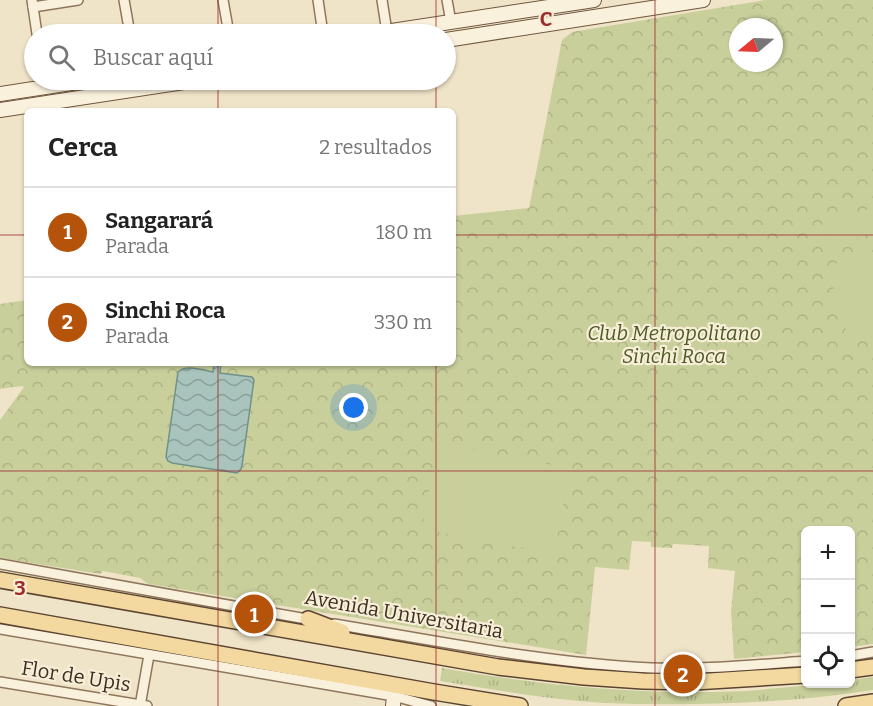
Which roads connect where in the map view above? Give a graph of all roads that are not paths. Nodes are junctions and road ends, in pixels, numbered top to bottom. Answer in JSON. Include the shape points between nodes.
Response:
{"nodes":[{"id":1,"x":78,"y":0,"type":"edge"},
{"id":2,"x":124,"y":0,"type":"edge"},
{"id":3,"x":223,"y":0,"type":"edge"},
{"id":4,"x":318,"y":0,"type":"edge"},
{"id":5,"x":382,"y":0,"type":"edge"},
{"id":6,"x":447,"y":0,"type":"edge"},
{"id":7,"x":594,"y":0,"type":"edge"},
{"id":8,"x":702,"y":0,"type":"edge"},
{"id":9,"x":579,"y":1,"type":"edge"},
{"id":10,"x":32,"y":4,"type":"edge"},
{"id":11,"x":513,"y":6,"type":"edge"},
{"id":12,"x":621,"y":6,"type":"edge"},
{"id":13,"x":548,"y":7,"type":"junction"},
{"id":14,"x":451,"y":22,"type":"junction"},
{"id":15,"x":35,"y":24,"type":"edge"},
{"id":16,"x":128,"y":24,"type":"edge"},
{"id":17,"x":227,"y":24,"type":"edge"},
{"id":18,"x":322,"y":24,"type":"edge"},
{"id":19,"x":386,"y":24,"type":"edge"},
{"id":20,"x":438,"y":24,"type":"edge"},
{"id":21,"x":552,"y":24,"type":"junction"},
{"id":22,"x":456,"y":38,"type":"edge"},
{"id":23,"x":24,"y":88,"type":"edge"},
{"id":24,"x":45,"y":90,"type":"edge"},
{"id":25,"x":131,"y":90,"type":"edge"},
{"id":26,"x":0,"y":94,"type":"edge"},
{"id":27,"x":46,"y":103,"type":"junction"},
{"id":28,"x":0,"y":110,"type":"edge"},
{"id":29,"x":0,"y":564,"type":"edge"},
{"id":30,"x":0,"y":580,"type":"edge"},
{"id":31,"x":0,"y":615,"type":"edge"},
{"id":32,"x":308,"y":619,"type":"junction"},
{"id":33,"x":0,"y":629,"type":"edge"},
{"id":34,"x":369,"y":645,"type":"junction"},
{"id":35,"x":873,"y":652,"type":"edge"},
{"id":36,"x":149,"y":655,"type":"junction"},
{"id":37,"x":855,"y":655,"type":"edge"},
{"id":38,"x":801,"y":662,"type":"edge"},
{"id":39,"x":873,"y":667,"type":"edge"},
{"id":40,"x":855,"y":669,"type":"edge"},
{"id":41,"x":801,"y":675,"type":"edge"},
{"id":42,"x":0,"y":682,"type":"edge"},
{"id":43,"x":394,"y":701,"type":"edge"},
{"id":44,"x":873,"y":702,"type":"edge"},
{"id":45,"x":142,"y":706,"type":"edge"},
{"id":46,"x":431,"y":706,"type":"edge"},
{"id":47,"x":520,"y":706,"type":"edge"},
{"id":48,"x":846,"y":706,"type":"edge"}],
"edges":[{"from":1,"to":10,"type":"street"},
{"from":2,"to":16,"type":"street"},
{"from":3,"to":17,"type":"street"},
{"from":4,"to":18,"type":"street"},
{"from":5,"to":19,"type":"street"},
{"from":6,"to":14,"type":"street"},
{"from":7,"to":9,"type":"main road"},
{"from":8,"to":12,"type":"main road"},
{"from":9,"to":13,"type":"main road"},
{"from":10,"to":15,"type":"street"},
{"from":11,"to":13,"type":"main road"},
{"from":11,"to":14,"type":"main road"},
{"from":12,"to":21,"type":"main road"},
{"from":13,"to":21,"type":"main road"},
{"from":14,"to":20,"type":"main road"},
{"from":21,"to":22,"type":"main road"},
{"from":23,"to":26,"type":"main road"},
{"from":24,"to":27,"type":"street"},
{"from":25,"to":27,"type":"main road"},
{"from":27,"to":28,"type":"main road"},
{"from":29,"to":32,"type":"street","name":"Avenida Universitaria"},
{"from":30,"to":34,"type":"main road","name":"Avenida Universitaria"},
{"from":31,"to":47,"type":"main road"},
{"from":32,"to":34,"type":"main road"},
{"from":32,"to":38,"type":"street","name":"Avenida Universitaria","via":[[585,663],[673,668]]},
{"from":33,"to":36,"type":"street"},
{"from":34,"to":41,"type":"main road","name":"Avenida Universitaria","via":[[584,677],[694,682]]},
{"from":35,"to":37,"type":"street"},
{"from":36,"to":43,"type":"street"},
{"from":36,"to":45,"type":"street"},
{"from":39,"to":40,"type":"main road"},
{"from":42,"to":45,"type":"street","name":"Flor de Upis"},
{"from":43,"to":46,"type":"street"},
{"from":44,"to":48,"type":"main road"}]}
